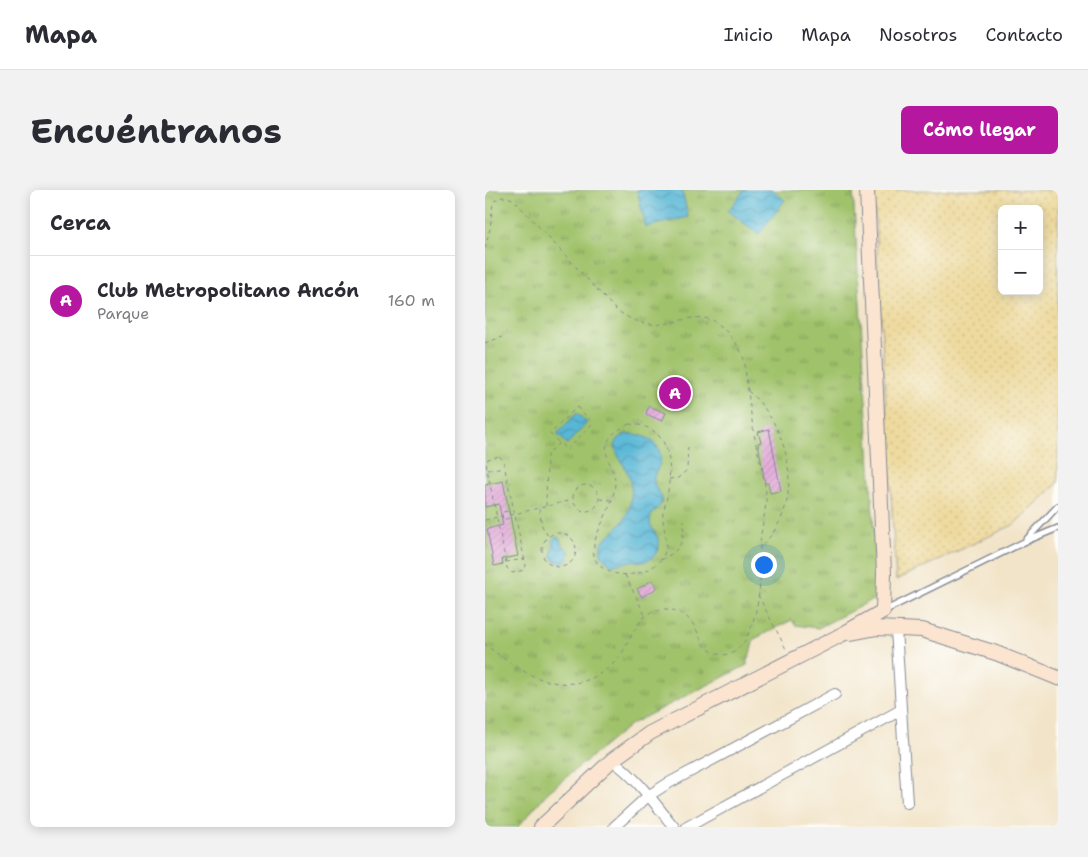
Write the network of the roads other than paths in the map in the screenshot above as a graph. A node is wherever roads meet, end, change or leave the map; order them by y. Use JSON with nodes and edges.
{"nodes":[{"id":1,"x":867,"y":190,"type":"edge"},
{"id":2,"x":1058,"y":506,"type":"edge"},
{"id":3,"x":1058,"y":528,"type":"edge"},
{"id":4,"x":1024,"y":542,"type":"junction"},
{"id":5,"x":883,"y":611,"type":"junction"},
{"id":6,"x":897,"y":629,"type":"junction"},
{"id":7,"x":841,"y":635,"type":"junction"},
{"id":8,"x":1058,"y":678,"type":"edge"},
{"id":9,"x":835,"y":694,"type":"dead end"},
{"id":10,"x":901,"y":710,"type":"junction"},
{"id":11,"x":613,"y":760,"type":"junction"},
{"id":12,"x":648,"y":796,"type":"junction"},
{"id":13,"x":907,"y":803,"type":"dead end"},
{"id":14,"x":541,"y":827,"type":"edge"},
{"id":15,"x":614,"y":827,"type":"edge"},
{"id":16,"x":674,"y":827,"type":"edge"},
{"id":17,"x":687,"y":827,"type":"edge"}],
"edges":[{"from":1,"to":5,"type":"street"},
{"from":2,"to":4,"type":"lane"},
{"from":3,"to":4,"type":"lane"},
{"from":4,"to":5,"type":"lane"},
{"from":5,"to":7,"type":"street"},
{"from":6,"to":7,"type":"street"},
{"from":6,"to":8,"type":"street"},
{"from":6,"to":10,"type":"street"},
{"from":7,"to":11,"type":"street"},
{"from":9,"to":12,"type":"street"},
{"from":10,"to":13,"type":"street"},
{"from":10,"to":17,"type":"street"},
{"from":11,"to":12,"type":"street"},
{"from":11,"to":14,"type":"street"},
{"from":12,"to":15,"type":"street"},
{"from":12,"to":16,"type":"street"}]}
